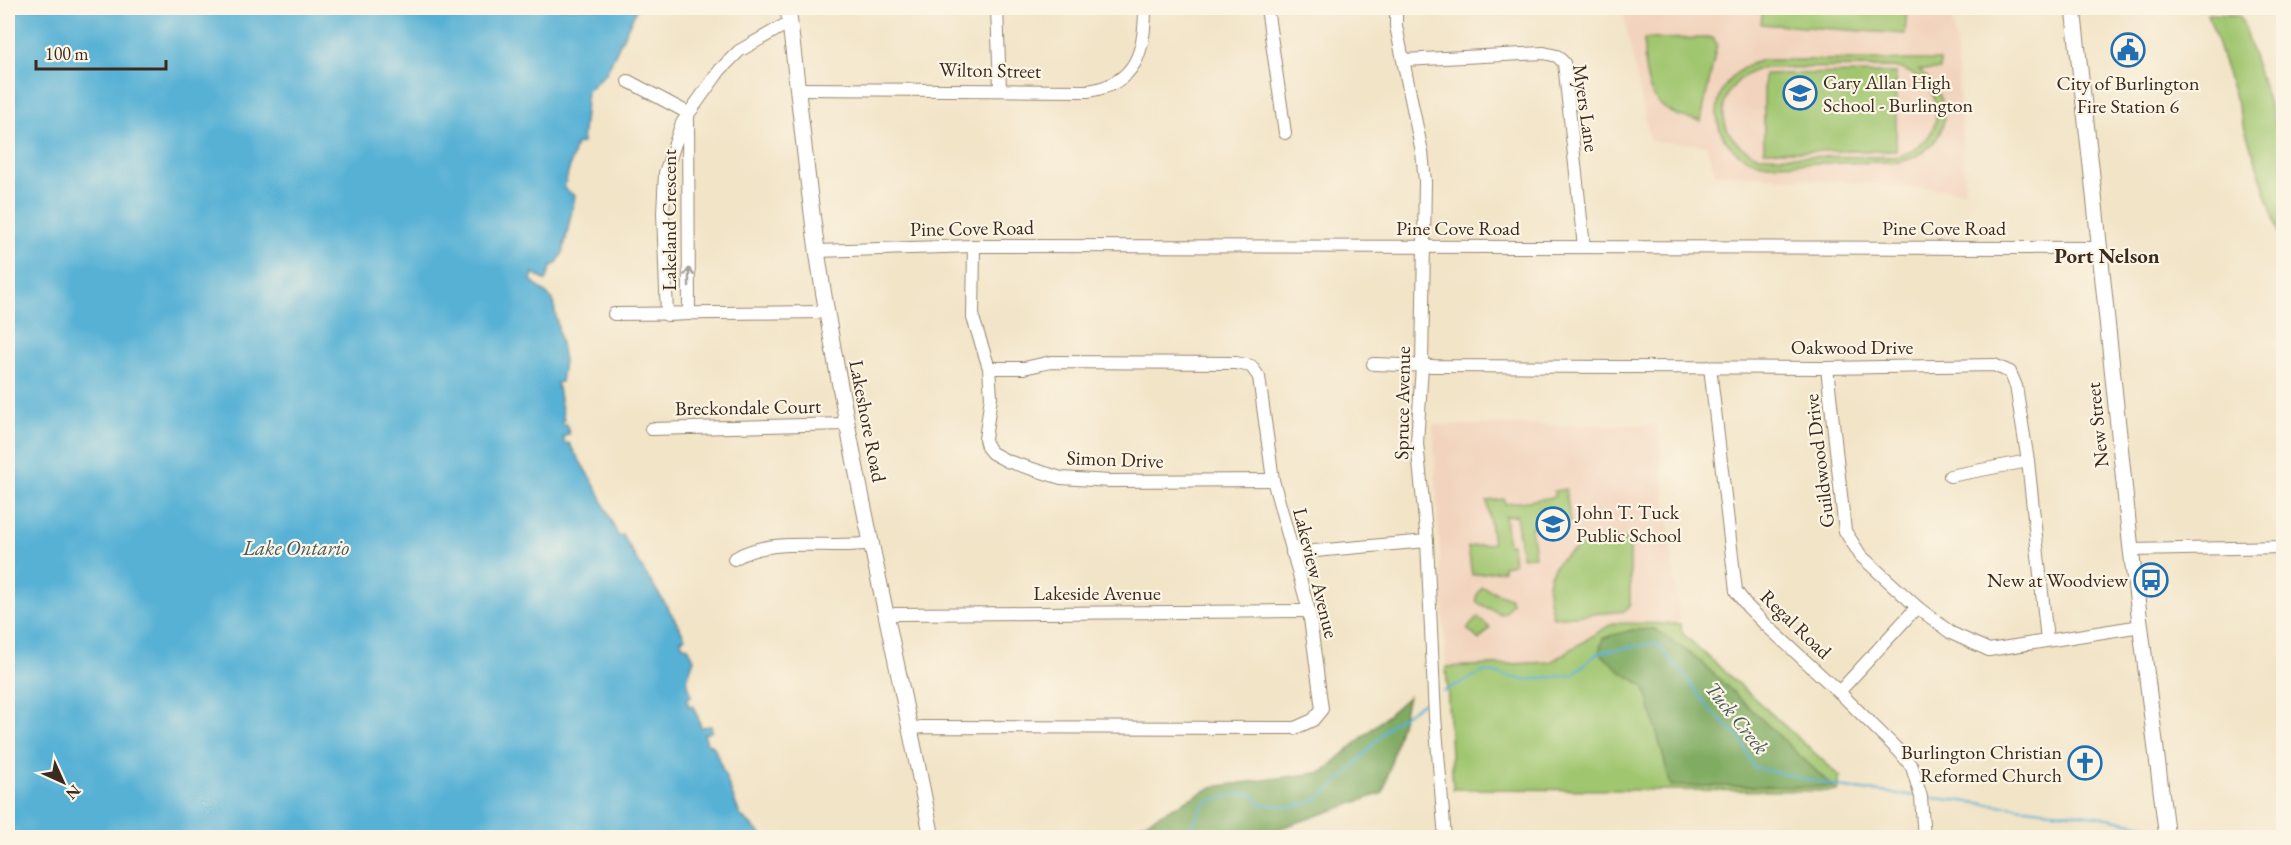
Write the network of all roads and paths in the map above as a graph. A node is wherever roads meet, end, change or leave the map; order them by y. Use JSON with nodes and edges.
{"nodes":[{"id":1,"x":998,"y":8,"type":"edge"},
{"id":2,"x":1146,"y":8,"type":"edge"},
{"id":3,"x":1267,"y":8,"type":"edge"},
{"id":4,"x":1396,"y":8,"type":"edge"},
{"id":5,"x":2073,"y":8,"type":"edge"},
{"id":6,"x":789,"y":15,"type":"edge"},
{"id":7,"x":1404,"y":60,"type":"junction"},
{"id":8,"x":628,"y":81,"type":"dead end"},
{"id":9,"x":797,"y":89,"type":"junction"},
{"id":10,"x":1000,"y":89,"type":"junction"},
{"id":11,"x":688,"y":113,"type":"junction"},
{"id":12,"x":1285,"y":134,"type":"dead end"},
{"id":13,"x":974,"y":246,"type":"junction"},
{"id":14,"x":1425,"y":247,"type":"junction"},
{"id":15,"x":1584,"y":247,"type":"junction"},
{"id":16,"x":2100,"y":248,"type":"junction"},
{"id":17,"x":816,"y":251,"type":"junction"},
{"id":18,"x":826,"y":312,"type":"junction"},
{"id":19,"x":614,"y":314,"type":"dead end"},
{"id":20,"x":667,"y":315,"type":"junction"},
{"id":21,"x":1373,"y":364,"type":"dead end"},
{"id":22,"x":1422,"y":366,"type":"junction"},
{"id":23,"x":1710,"y":367,"type":"junction"},
{"id":24,"x":989,"y":368,"type":"junction"},
{"id":25,"x":1827,"y":368,"type":"junction"},
{"id":26,"x":846,"y":424,"type":"junction"},
{"id":27,"x":651,"y":429,"type":"dead end"},
{"id":28,"x":2028,"y":461,"type":"junction"},
{"id":29,"x":1950,"y":476,"type":"dead end"},
{"id":30,"x":1273,"y":480,"type":"junction"},
{"id":31,"x":1426,"y":541,"type":"junction"},
{"id":32,"x":872,"y":543,"type":"junction"},
{"id":33,"x":2283,"y":547,"type":"edge"},
{"id":34,"x":2131,"y":550,"type":"junction"},
{"id":35,"x":1292,"y":553,"type":"junction"},
{"id":36,"x":734,"y":559,"type":"dead end"},
{"id":37,"x":1917,"y":608,"type":"junction"},
{"id":38,"x":1309,"y":611,"type":"junction"},
{"id":39,"x":886,"y":616,"type":"junction"},
{"id":40,"x":2141,"y":626,"type":"junction"},
{"id":41,"x":2048,"y":640,"type":"junction"},
{"id":42,"x":1839,"y":692,"type":"junction"},
{"id":43,"x":910,"y":729,"type":"junction"},
{"id":44,"x":2167,"y":835,"type":"edge"},
{"id":45,"x":932,"y":837,"type":"edge"},
{"id":46,"x":1445,"y":837,"type":"edge"},
{"id":47,"x":1924,"y":837,"type":"edge"}],
"edges":[{"from":1,"to":10,"type":"street"},
{"from":2,"to":10,"type":"street","name":"Wilton Street"},
{"from":3,"to":12,"type":"street"},
{"from":4,"to":7,"type":"street","name":"Spruce Avenue"},
{"from":5,"to":16,"type":"main road","name":"New Street"},
{"from":6,"to":9,"type":"main road","name":"Lakeshore Road"},
{"from":6,"to":11,"type":"street","name":"Lakeland Crescent"},
{"from":7,"to":14,"type":"street","name":"Spruce Avenue"},
{"from":7,"to":15,"type":"street","name":"Myers Lane"},
{"from":8,"to":11,"type":"street"},
{"from":9,"to":10,"type":"street","name":"Wilton Street"},
{"from":9,"to":17,"type":"main road","name":"Lakeshore Road"},
{"from":11,"to":20,"type":"street","name":"Lakeland Crescent"},
{"from":20,"to":11,"type":"street","name":"Lakeland Crescent","one_way":true},
{"from":13,"to":14,"type":"street","name":"Pine Cove Road"},
{"from":13,"to":17,"type":"street","name":"Pine Cove Road"},
{"from":13,"to":24,"type":"street","name":"Simon Drive"},
{"from":14,"to":15,"type":"street","name":"Pine Cove Road"},
{"from":14,"to":22,"type":"street","name":"Spruce Avenue"},
{"from":15,"to":16,"type":"street","name":"Pine Cove Road"},
{"from":16,"to":34,"type":"main road","name":"New Street"},
{"from":17,"to":18,"type":"main road","name":"Lakeshore Road"},
{"from":18,"to":20,"type":"street"},
{"from":18,"to":26,"type":"main road","name":"Lakeshore Road"},
{"from":19,"to":20,"type":"street"},
{"from":21,"to":22,"type":"street","name":"Oakwood Drive"},
{"from":22,"to":23,"type":"street","name":"Oakwood Drive"},
{"from":22,"to":31,"type":"street","name":"Spruce Avenue"},
{"from":23,"to":25,"type":"street","name":"Oakwood Drive"},
{"from":23,"to":42,"type":"street","name":"Regal Road"},
{"from":24,"to":30,"type":"street","name":"Simon Drive"},
{"from":24,"to":30,"type":"street","name":"Lakeview Avenue"},
{"from":25,"to":28,"type":"street","name":"Oakwood Drive"},
{"from":25,"to":37,"type":"street","name":"Guildwood Drive"},
{"from":26,"to":27,"type":"street","name":"Breckondale Court"},
{"from":26,"to":32,"type":"main road","name":"Lakeshore Road"},
{"from":28,"to":29,"type":"street"},
{"from":28,"to":41,"type":"street","name":"Oakwood Drive"},
{"from":30,"to":35,"type":"street","name":"Lakeview Avenue"},
{"from":31,"to":35,"type":"street"},
{"from":31,"to":46,"type":"street","name":"Spruce Avenue"},
{"from":32,"to":36,"type":"street"},
{"from":32,"to":39,"type":"main road","name":"Lakeshore Road"},
{"from":33,"to":34,"type":"street"},
{"from":34,"to":40,"type":"main road","name":"New Street"},
{"from":35,"to":38,"type":"street","name":"Lakeview Avenue"},
{"from":37,"to":41,"type":"street","name":"Guildwood Drive"},
{"from":37,"to":42,"type":"street"},
{"from":38,"to":39,"type":"street","name":"Lakeside Avenue"},
{"from":38,"to":43,"type":"street","name":"Lakeview Avenue"},
{"from":39,"to":43,"type":"main road","name":"Lakeshore Road"},
{"from":40,"to":41,"type":"street","name":"Guildwood Drive"},
{"from":40,"to":44,"type":"main road","name":"New Street"},
{"from":42,"to":47,"type":"street","name":"Regal Road"},
{"from":43,"to":45,"type":"main road","name":"Lakeshore Road"}]}
